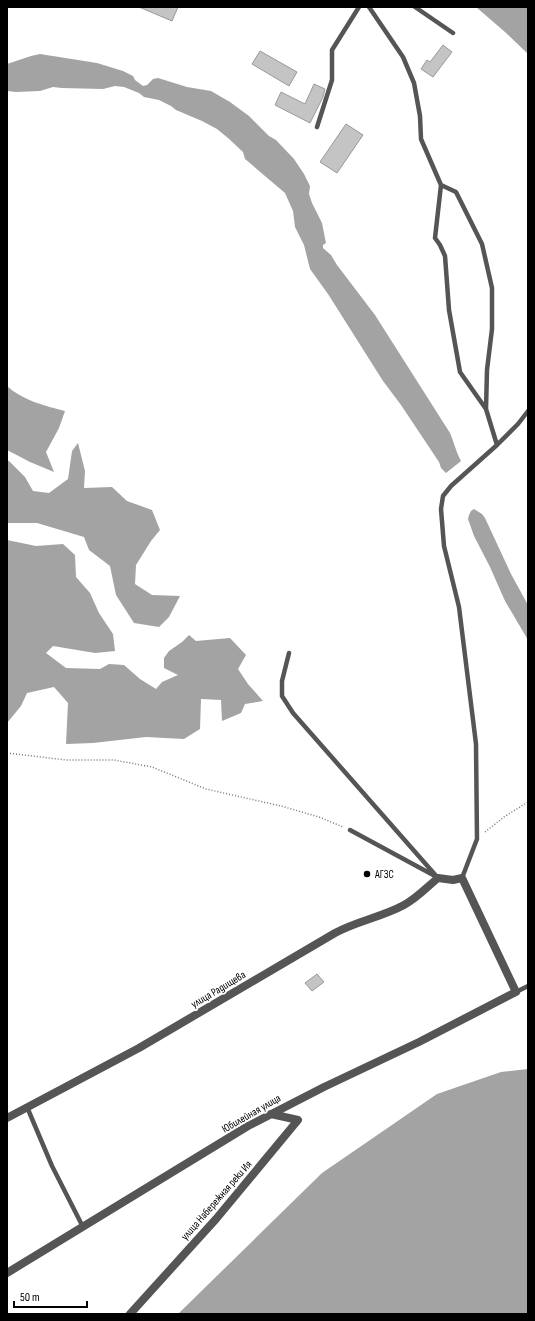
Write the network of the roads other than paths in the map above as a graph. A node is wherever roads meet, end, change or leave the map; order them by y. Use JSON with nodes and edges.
{"nodes":[{"id":1,"x":359,"y":7,"type":"edge"},
{"id":2,"x":369,"y":7,"type":"edge"},
{"id":3,"x":415,"y":7,"type":"edge"},
{"id":4,"x":453,"y":33,"type":"dead end"},
{"id":5,"x":317,"y":127,"type":"dead end"},
{"id":6,"x":441,"y":185,"type":"junction"},
{"id":7,"x":486,"y":409,"type":"junction"},
{"id":8,"x":528,"y":411,"type":"edge"},
{"id":9,"x":497,"y":445,"type":"junction"},
{"id":10,"x":289,"y":653,"type":"dead end"},
{"id":11,"x":350,"y":830,"type":"road end"},
{"id":12,"x":438,"y":878,"type":"junction"},
{"id":13,"x":462,"y":878,"type":"junction"},
{"id":14,"x":528,"y":986,"type":"edge"},
{"id":15,"x":516,"y":992,"type":"junction"},
{"id":16,"x":27,"y":1107,"type":"junction"},
{"id":17,"x":271,"y":1114,"type":"junction"},
{"id":18,"x":7,"y":1118,"type":"edge"},
{"id":19,"x":83,"y":1227,"type":"junction"},
{"id":20,"x":7,"y":1273,"type":"edge"},
{"id":21,"x":130,"y":1314,"type":"edge"}],
"edges":[{"from":1,"to":5,"type":"lane"},
{"from":2,"to":6,"type":"lane"},
{"from":3,"to":4,"type":"lane"},
{"from":6,"to":7,"type":"lane"},
{"from":6,"to":7,"type":"lane"},
{"from":7,"to":9,"type":"lane"},
{"from":8,"to":9,"type":"lane"},
{"from":9,"to":13,"type":"lane"},
{"from":10,"to":12,"type":"lane"},
{"from":11,"to":12,"type":"lane"},
{"from":12,"to":13,"type":"street"},
{"from":12,"to":16,"type":"street","name":"улица Радищева"},
{"from":13,"to":15,"type":"street"},
{"from":14,"to":15,"type":"lane"},
{"from":15,"to":17,"type":"street","name":"Юбилейная улица"},
{"from":16,"to":18,"type":"street","name":"улица Радищева"},
{"from":16,"to":19,"type":"lane"},
{"from":17,"to":19,"type":"street","name":"Юбилейная улица"},
{"from":17,"to":21,"type":"street","name":"улица Набережная реки Ия"},
{"from":19,"to":20,"type":"street","name":"Юбилейная улица"}]}
